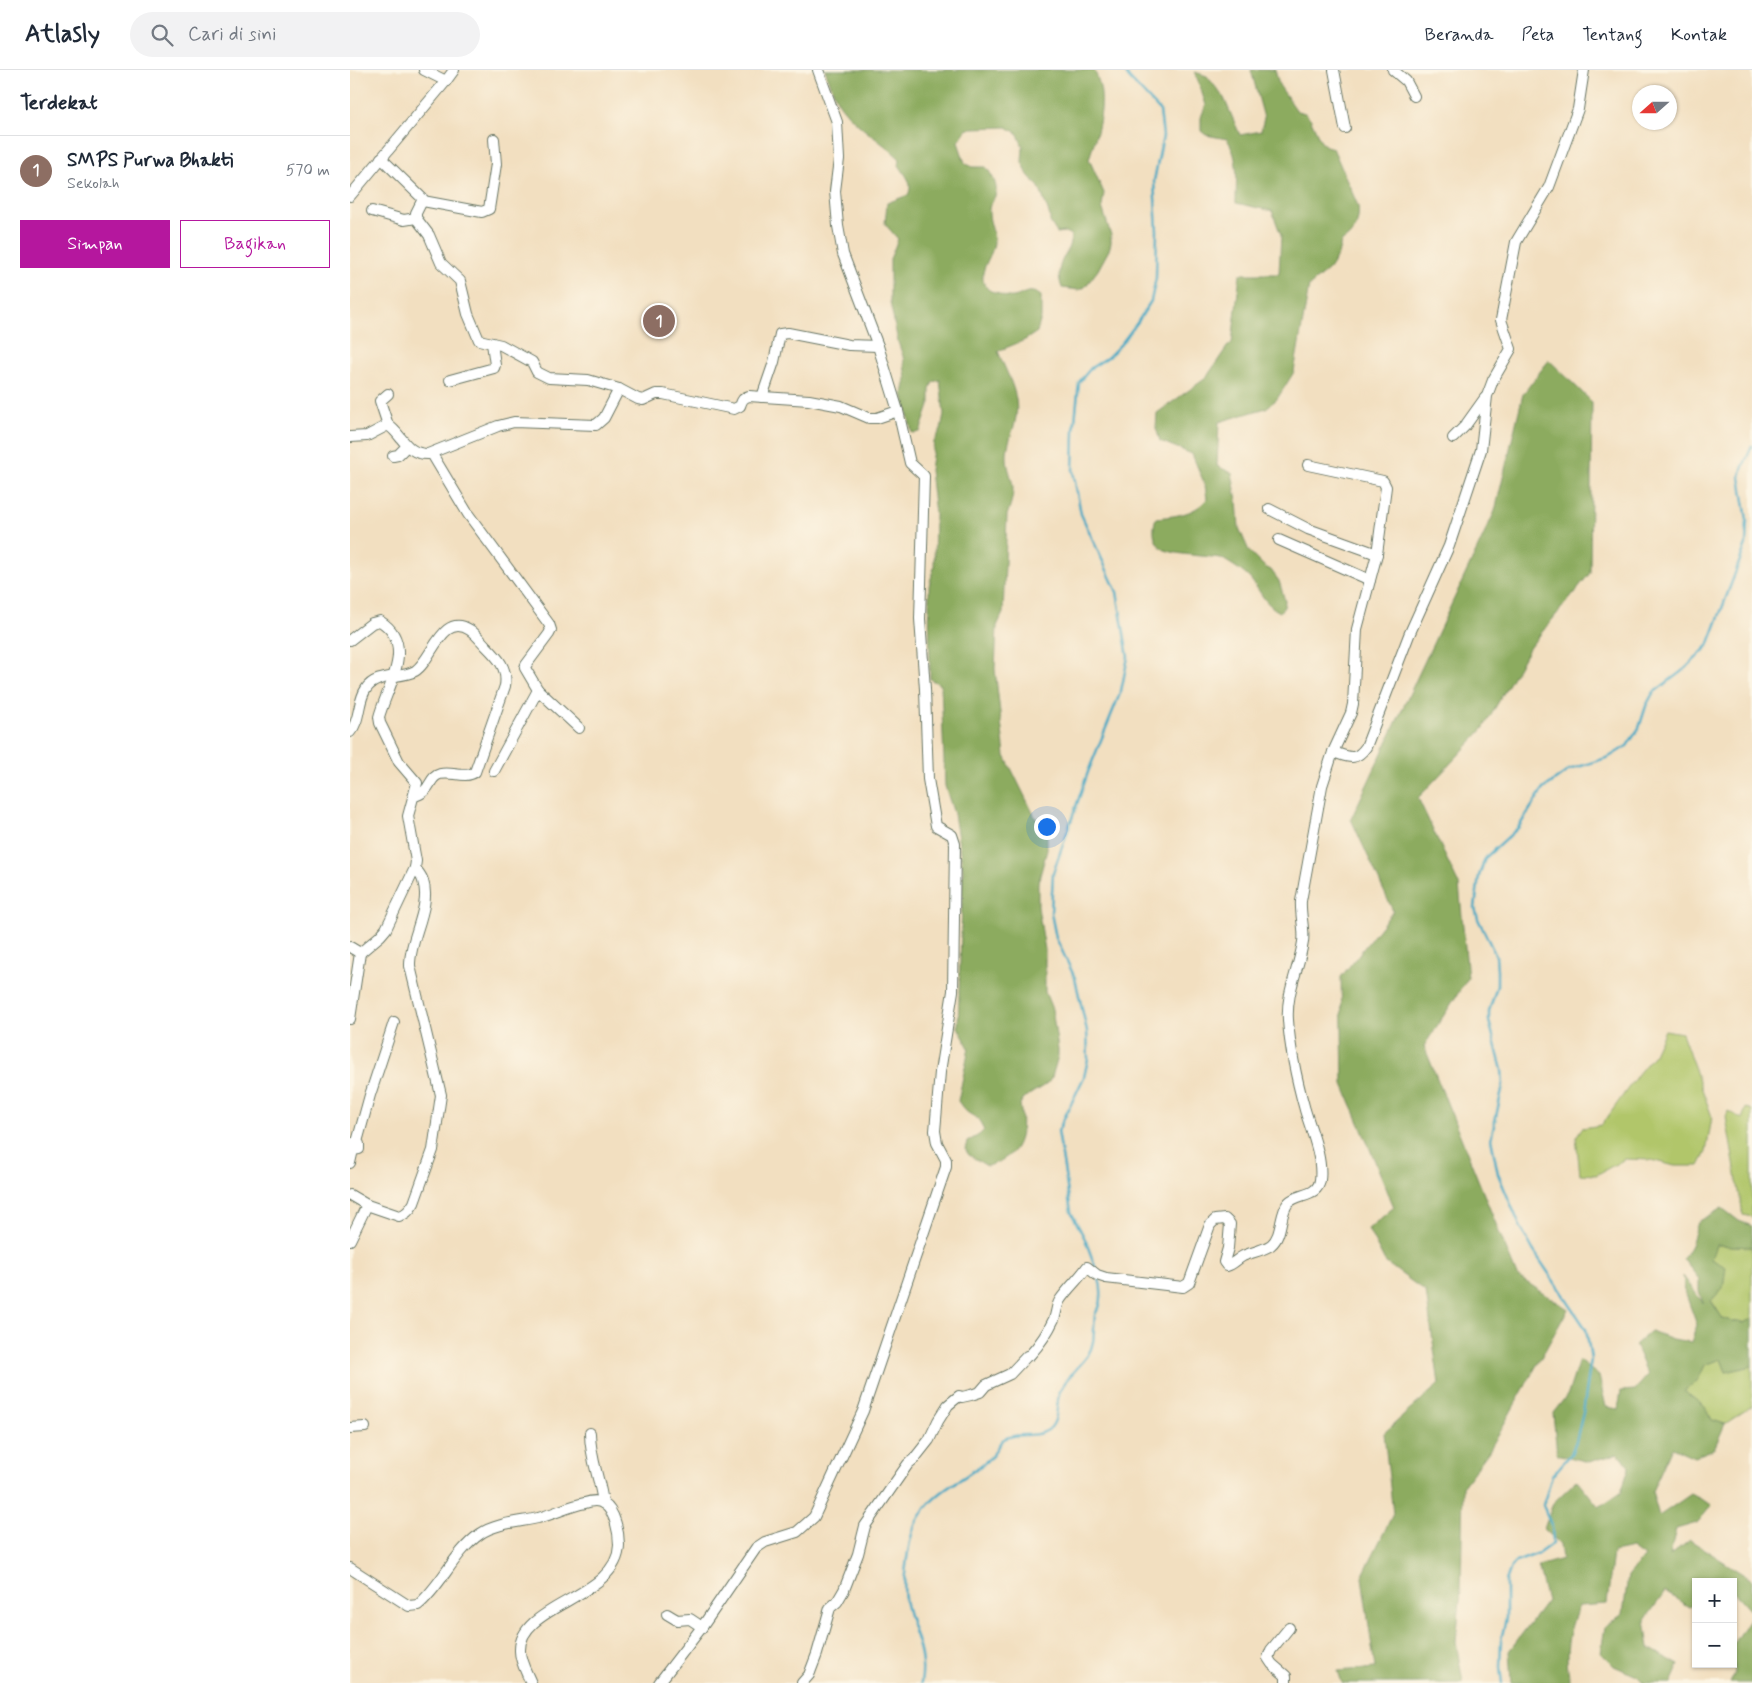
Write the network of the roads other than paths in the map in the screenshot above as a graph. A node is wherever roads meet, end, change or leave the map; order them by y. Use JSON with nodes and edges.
{"nodes":[{"id":1,"x":424,"y":70,"type":"edge"},
{"id":2,"x":454,"y":70,"type":"edge"},
{"id":3,"x":818,"y":70,"type":"edge"},
{"id":4,"x":1334,"y":70,"type":"edge"},
{"id":5,"x":1393,"y":70,"type":"edge"},
{"id":6,"x":1584,"y":70,"type":"edge"},
{"id":7,"x":446,"y":81,"type":"junction"},
{"id":8,"x":1414,"y":96,"type":"dead end"},
{"id":9,"x":1345,"y":128,"type":"dead end"},
{"id":10,"x":494,"y":139,"type":"dead end"},
{"id":11,"x":381,"y":158,"type":"junction"},
{"id":12,"x":350,"y":196,"type":"edge"},
{"id":13,"x":423,"y":201,"type":"junction"},
{"id":14,"x":372,"y":212,"type":"dead end"},
{"id":15,"x":416,"y":218,"type":"junction"},
{"id":16,"x":492,"y":343,"type":"junction"},
{"id":17,"x":878,"y":346,"type":"junction"},
{"id":18,"x":450,"y":380,"type":"dead end"},
{"id":19,"x":619,"y":389,"type":"junction"},
{"id":20,"x":388,"y":394,"type":"dead end"},
{"id":21,"x":1487,"y":396,"type":"junction"},
{"id":22,"x":762,"y":397,"type":"junction"},
{"id":23,"x":898,"y":411,"type":"junction"},
{"id":24,"x":388,"y":425,"type":"junction"},
{"id":25,"x":350,"y":437,"type":"edge"},
{"id":26,"x":1453,"y":438,"type":"dead end"},
{"id":27,"x":407,"y":446,"type":"junction"},
{"id":28,"x":432,"y":454,"type":"junction"},
{"id":29,"x":393,"y":456,"type":"dead end"},
{"id":30,"x":1308,"y":466,"type":"dead end"},
{"id":31,"x":1269,"y":510,"type":"dead end"},
{"id":32,"x":1279,"y":540,"type":"dead end"},
{"id":33,"x":1377,"y":554,"type":"junction"},
{"id":34,"x":1370,"y":580,"type":"junction"},
{"id":35,"x":350,"y":640,"type":"edge"},
{"id":36,"x":395,"y":676,"type":"junction"},
{"id":37,"x":538,"y":690,"type":"junction"},
{"id":38,"x":579,"y":728,"type":"dead end"},
{"id":39,"x":350,"y":732,"type":"edge"},
{"id":40,"x":1333,"y":752,"type":"junction"},
{"id":41,"x":494,"y":770,"type":"dead end"},
{"id":42,"x":414,"y":796,"type":"junction"},
{"id":43,"x":415,"y":868,"type":"junction"},
{"id":44,"x":350,"y":947,"type":"edge"},
{"id":45,"x":360,"y":953,"type":"junction"},
{"id":46,"x":350,"y":1019,"type":"edge"},
{"id":47,"x":394,"y":1022,"type":"dead end"},
{"id":48,"x":350,"y":1163,"type":"edge"},
{"id":49,"x":350,"y":1196,"type":"edge"},
{"id":50,"x":367,"y":1205,"type":"junction"},
{"id":51,"x":350,"y":1240,"type":"edge"},
{"id":52,"x":365,"y":1427,"type":"dead end"},
{"id":53,"x":350,"y":1428,"type":"edge"},
{"id":54,"x":590,"y":1434,"type":"dead end"},
{"id":55,"x":603,"y":1503,"type":"junction"},
{"id":56,"x":350,"y":1568,"type":"edge"},
{"id":57,"x":667,"y":1614,"type":"dead end"},
{"id":58,"x":702,"y":1628,"type":"junction"},
{"id":59,"x":1289,"y":1628,"type":"dead end"},
{"id":60,"x":531,"y":1683,"type":"edge"},
{"id":61,"x":659,"y":1683,"type":"edge"},
{"id":62,"x":802,"y":1683,"type":"edge"},
{"id":63,"x":1286,"y":1683,"type":"edge"}],
"edges":[{"from":1,"to":7,"type":"street"},
{"from":2,"to":7,"type":"street"},
{"from":3,"to":17,"type":"street"},
{"from":4,"to":9,"type":"street"},
{"from":5,"to":8,"type":"street"},
{"from":6,"to":21,"type":"street"},
{"from":7,"to":11,"type":"street"},
{"from":10,"to":13,"type":"street"},
{"from":11,"to":12,"type":"street"},
{"from":11,"to":13,"type":"street"},
{"from":13,"to":15,"type":"street"},
{"from":14,"to":15,"type":"street"},
{"from":15,"to":16,"type":"street"},
{"from":16,"to":18,"type":"street"},
{"from":16,"to":19,"type":"street"},
{"from":17,"to":22,"type":"street"},
{"from":17,"to":23,"type":"street"},
{"from":19,"to":22,"type":"street"},
{"from":19,"to":28,"type":"street"},
{"from":20,"to":24,"type":"street"},
{"from":21,"to":26,"type":"street"},
{"from":21,"to":40,"type":"street"},
{"from":22,"to":23,"type":"street"},
{"from":23,"to":58,"type":"street"},
{"from":24,"to":25,"type":"street"},
{"from":24,"to":27,"type":"street"},
{"from":27,"to":28,"type":"street"},
{"from":27,"to":29,"type":"street"},
{"from":28,"to":37,"type":"street"},
{"from":30,"to":33,"type":"street"},
{"from":31,"to":33,"type":"street"},
{"from":32,"to":34,"type":"street"},
{"from":33,"to":34,"type":"street"},
{"from":34,"to":40,"type":"street"},
{"from":35,"to":36,"type":"street"},
{"from":36,"to":39,"type":"street"},
{"from":36,"to":42,"type":"street"},
{"from":36,"to":42,"type":"street"},
{"from":37,"to":38,"type":"street"},
{"from":37,"to":41,"type":"street"},
{"from":40,"to":62,"type":"street"},
{"from":42,"to":43,"type":"street"},
{"from":43,"to":45,"type":"street"},
{"from":43,"to":50,"type":"street"},
{"from":44,"to":45,"type":"street"},
{"from":45,"to":46,"type":"street"},
{"from":47,"to":48,"type":"street"},
{"from":49,"to":50,"type":"street"},
{"from":50,"to":51,"type":"street"},
{"from":52,"to":53,"type":"street"},
{"from":54,"to":55,"type":"street"},
{"from":55,"to":56,"type":"street"},
{"from":55,"to":60,"type":"street"},
{"from":57,"to":58,"type":"street"},
{"from":58,"to":61,"type":"street"},
{"from":59,"to":63,"type":"street"}]}
